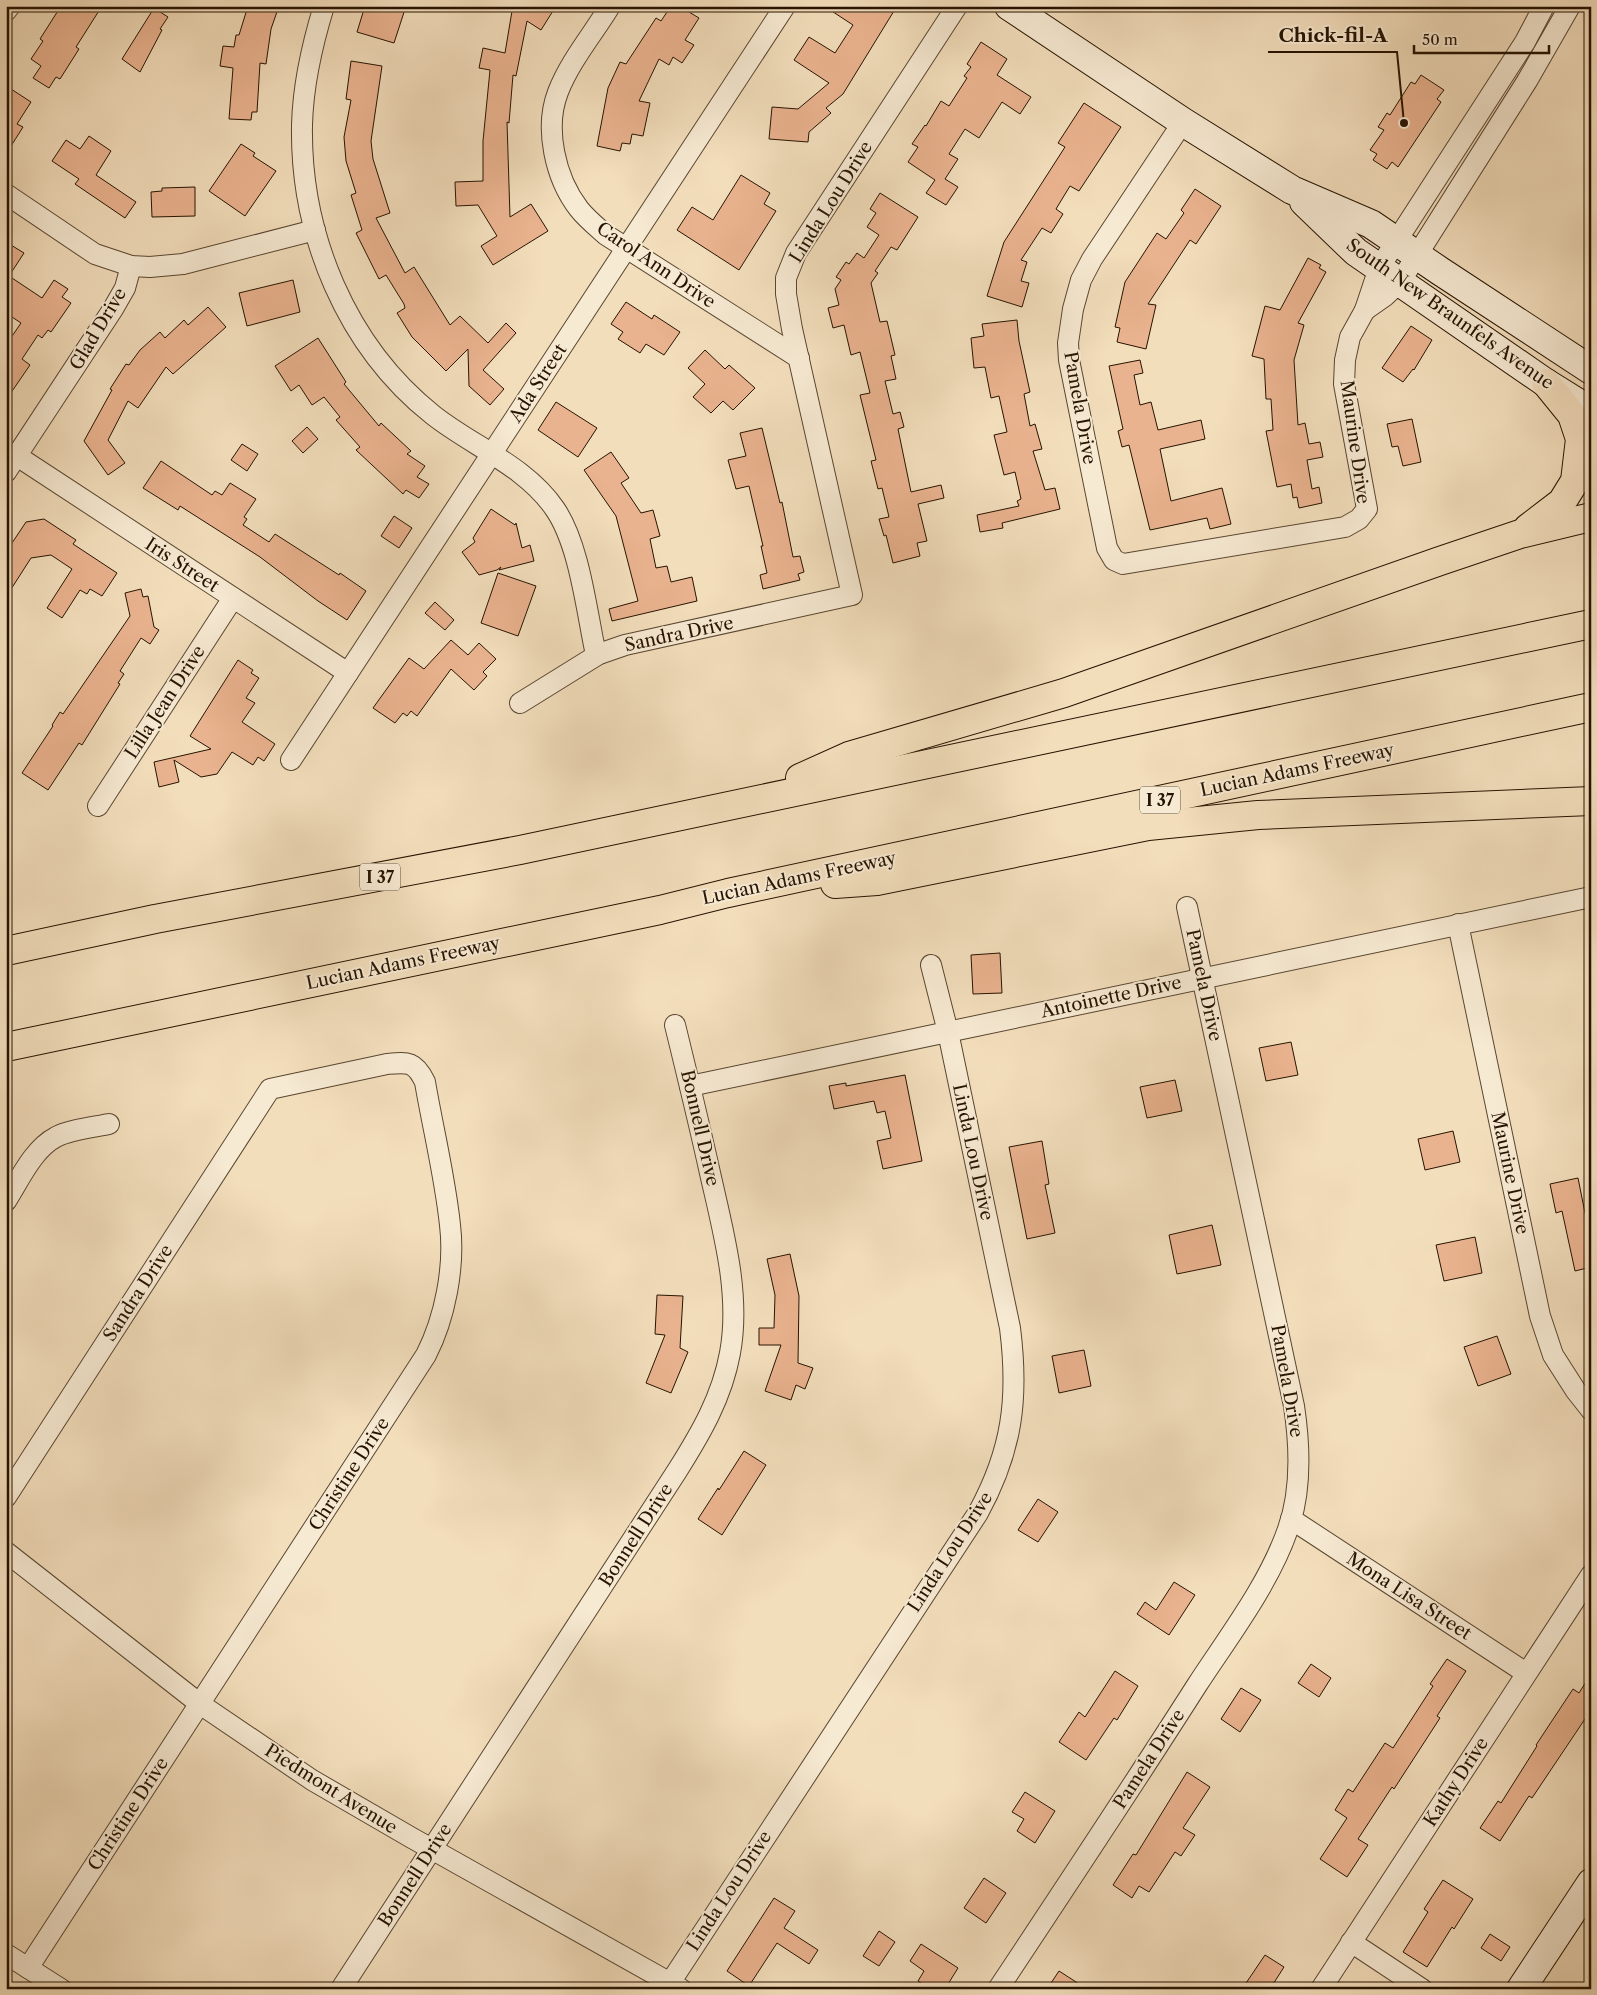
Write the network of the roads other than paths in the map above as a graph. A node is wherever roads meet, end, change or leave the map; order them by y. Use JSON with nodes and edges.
{"nodes":[{"id":1,"x":10,"y":6,"type":"edge"},
{"id":2,"x":324,"y":6,"type":"edge"},
{"id":3,"x":610,"y":6,"type":"edge"},
{"id":4,"x":785,"y":6,"type":"edge"},
{"id":5,"x":957,"y":6,"type":"edge"},
{"id":6,"x":1009,"y":6,"type":"edge"},
{"id":7,"x":1544,"y":6,"type":"edge"},
{"id":8,"x":1570,"y":6,"type":"edge"},
{"id":9,"x":6,"y":12,"type":"edge"},
{"id":10,"x":1183,"y":122,"type":"junction"},
{"id":11,"x":1292,"y":190,"type":"junction"},
{"id":12,"x":6,"y":194,"type":"edge"},
{"id":13,"x":315,"y":230,"type":"junction"},
{"id":14,"x":627,"y":248,"type":"junction"},
{"id":15,"x":1407,"y":248,"type":"junction"},
{"id":16,"x":132,"y":266,"type":"junction"},
{"id":17,"x":1389,"y":275,"type":"junction"},
{"id":18,"x":798,"y":358,"type":"junction"},
{"id":19,"x":1591,"y":370,"type":"edge"},
{"id":20,"x":1546,"y":383,"type":"junction"},
{"id":21,"x":1591,"y":411,"type":"edge"},
{"id":22,"x":492,"y":454,"type":"junction"},
{"id":23,"x":12,"y":464,"type":"edge"},
{"id":24,"x":1591,"y":517,"type":"edge"},
{"id":25,"x":1520,"y":534,"type":"junction"},
{"id":26,"x":1244,"y":544,"type":"joint"},
{"id":27,"x":852,"y":595,"type":"joint"},
{"id":28,"x":233,"y":598,"type":"junction"},
{"id":29,"x":1591,"y":624,"type":"edge"},
{"id":30,"x":600,"y":654,"type":"junction"},
{"id":31,"x":348,"y":673,"type":"junction"},
{"id":32,"x":520,"y":703,"type":"dead end"},
{"id":33,"x":1591,"y":707,"type":"edge"},
{"id":34,"x":291,"y":760,"type":"dead end"},
{"id":35,"x":753,"y":800,"type":"junction"},
{"id":36,"x":1591,"y":801,"type":"edge"},
{"id":37,"x":98,"y":806,"type":"dead end"},
{"id":38,"x":728,"y":892,"type":"junction"},
{"id":39,"x":1591,"y":897,"type":"edge"},
{"id":40,"x":1187,"y":907,"type":"dead end"},
{"id":41,"x":1458,"y":924,"type":"junction"},
{"id":42,"x":6,"y":951,"type":"edge"},
{"id":43,"x":932,"y":965,"type":"dead end"},
{"id":44,"x":1203,"y":978,"type":"junction"},
{"id":45,"x":675,"y":1025,"type":"dead end"},
{"id":46,"x":948,"y":1032,"type":"junction"},
{"id":47,"x":6,"y":1047,"type":"edge"},
{"id":48,"x":690,"y":1086,"type":"junction"},
{"id":49,"x":270,"y":1089,"type":"joint"},
{"id":50,"x":109,"y":1124,"type":"dead end"},
{"id":51,"x":6,"y":1201,"type":"edge"},
{"id":52,"x":1591,"y":1410,"type":"edge"},
{"id":53,"x":6,"y":1497,"type":"edge"},
{"id":54,"x":1292,"y":1519,"type":"junction"},
{"id":55,"x":6,"y":1552,"type":"edge"},
{"id":56,"x":1591,"y":1575,"type":"edge"},
{"id":57,"x":1526,"y":1673,"type":"junction"},
{"id":58,"x":200,"y":1704,"type":"junction"},
{"id":59,"x":432,"y":1849,"type":"junction"},
{"id":60,"x":1591,"y":1883,"type":"edge"},
{"id":61,"x":1351,"y":1942,"type":"junction"},
{"id":62,"x":6,"y":1954,"type":"edge"},
{"id":63,"x":28,"y":1968,"type":"junction"},
{"id":64,"x":672,"y":1987,"type":"edge"},
{"id":65,"x":61,"y":1989,"type":"edge"},
{"id":66,"x":341,"y":1989,"type":"edge"},
{"id":67,"x":998,"y":1989,"type":"edge"},
{"id":68,"x":1320,"y":1989,"type":"edge"},
{"id":69,"x":1422,"y":1989,"type":"edge"},
{"id":70,"x":1521,"y":1989,"type":"edge"}],
"edges":[{"from":1,"to":9,"type":"street"},
{"from":2,"to":13,"type":"street"},
{"from":3,"to":14,"type":"street","name":"Carol Ann Drive"},
{"from":4,"to":14,"type":"street","name":"Ada Street"},
{"from":5,"to":18,"type":"street","name":"Linda Lou Drive"},
{"from":6,"to":10,"type":"main road","name":"South New Braunfels Avenue"},
{"from":7,"to":15,"type":"street"},
{"from":8,"to":15,"type":"street"},
{"from":10,"to":11,"type":"main road","name":"South New Braunfels Avenue"},
{"from":10,"to":26,"type":"street","name":"Pamela Drive"},
{"from":11,"to":15,"type":"main road","name":"South New Braunfels Avenue"},
{"from":11,"to":17,"type":"main road","name":"South New Braunfels Avenue"},
{"from":12,"to":16,"type":"street"},
{"from":13,"to":16,"type":"street","name":"Glad Drive"},
{"from":13,"to":22,"type":"street"},
{"from":14,"to":18,"type":"street","name":"Carol Ann Drive"},
{"from":14,"to":22,"type":"street","name":"Ada Street"},
{"from":15,"to":17,"type":"street","name":"Maurine Drive"},
{"from":15,"to":19,"type":"main road","name":"South New Braunfels Avenue"},
{"from":16,"to":23,"type":"street","name":"Glad Drive"},
{"from":17,"to":20,"type":"main road","name":"South New Braunfels Avenue"},
{"from":17,"to":26,"type":"street","name":"Maurine Drive"},
{"from":18,"to":27,"type":"street","name":"Linda Lou Drive"},
{"from":20,"to":21,"type":"main road","name":"South New Braunfels Avenue"},
{"from":20,"to":25,"type":"highway"},
{"from":22,"to":30,"type":"street"},
{"from":22,"to":31,"type":"street","name":"Ada Street"},
{"from":23,"to":28,"type":"street","name":"Iris Street"},
{"from":24,"to":25,"type":"highway"},
{"from":25,"to":35,"type":"highway"},
{"from":27,"to":30,"type":"street","name":"Sandra Drive"},
{"from":28,"to":31,"type":"street","name":"Iris Street"},
{"from":28,"to":37,"type":"street","name":"Lilla Jean Drive"},
{"from":29,"to":35,"type":"highway","number":"I 37"},
{"from":30,"to":32,"type":"street","name":"Sandra Drive"},
{"from":31,"to":34,"type":"street","name":"Ada Street"},
{"from":33,"to":38,"type":"highway","name":"Lucian Adams Freeway","number":"I 37"},
{"from":35,"to":42,"type":"highway","number":"I 37"},
{"from":36,"to":38,"type":"highway"},
{"from":38,"to":47,"type":"highway","name":"Lucian Adams Freeway","number":"I 37"},
{"from":39,"to":41,"type":"street","name":"Antoinette Drive"},
{"from":40,"to":44,"type":"street","name":"Pamela Drive"},
{"from":41,"to":44,"type":"street","name":"Antoinette Drive"},
{"from":41,"to":52,"type":"street","name":"Maurine Drive"},
{"from":43,"to":46,"type":"street","name":"Linda Lou Drive"},
{"from":44,"to":46,"type":"street","name":"Antoinette Drive"},
{"from":44,"to":54,"type":"street","name":"Pamela Drive"},
{"from":45,"to":48,"type":"street","name":"Bonnell Drive"},
{"from":46,"to":48,"type":"street","name":"Antoinette Drive"},
{"from":46,"to":64,"type":"street","name":"Linda Lou Drive"},
{"from":48,"to":59,"type":"street","name":"Bonnell Drive"},
{"from":49,"to":53,"type":"street","name":"Sandra Drive"},
{"from":49,"to":58,"type":"street","name":"Christine Drive"},
{"from":50,"to":51,"type":"street"},
{"from":54,"to":57,"type":"street","name":"Mona Lisa Street"},
{"from":54,"to":67,"type":"street","name":"Pamela Drive"},
{"from":55,"to":58,"type":"street","name":"Piedmont Avenue"},
{"from":56,"to":57,"type":"street","name":"Kathy Drive"},
{"from":57,"to":61,"type":"street","name":"Kathy Drive"},
{"from":58,"to":59,"type":"street","name":"Piedmont Avenue"},
{"from":58,"to":63,"type":"street","name":"Christine Drive"},
{"from":59,"to":64,"type":"street","name":"Piedmont Avenue"},
{"from":59,"to":66,"type":"street","name":"Bonnell Drive"},
{"from":60,"to":70,"type":"main road"},
{"from":61,"to":68,"type":"street","name":"Kathy Drive"},
{"from":61,"to":69,"type":"street"},
{"from":62,"to":63,"type":"street"},
{"from":63,"to":65,"type":"street"}]}
